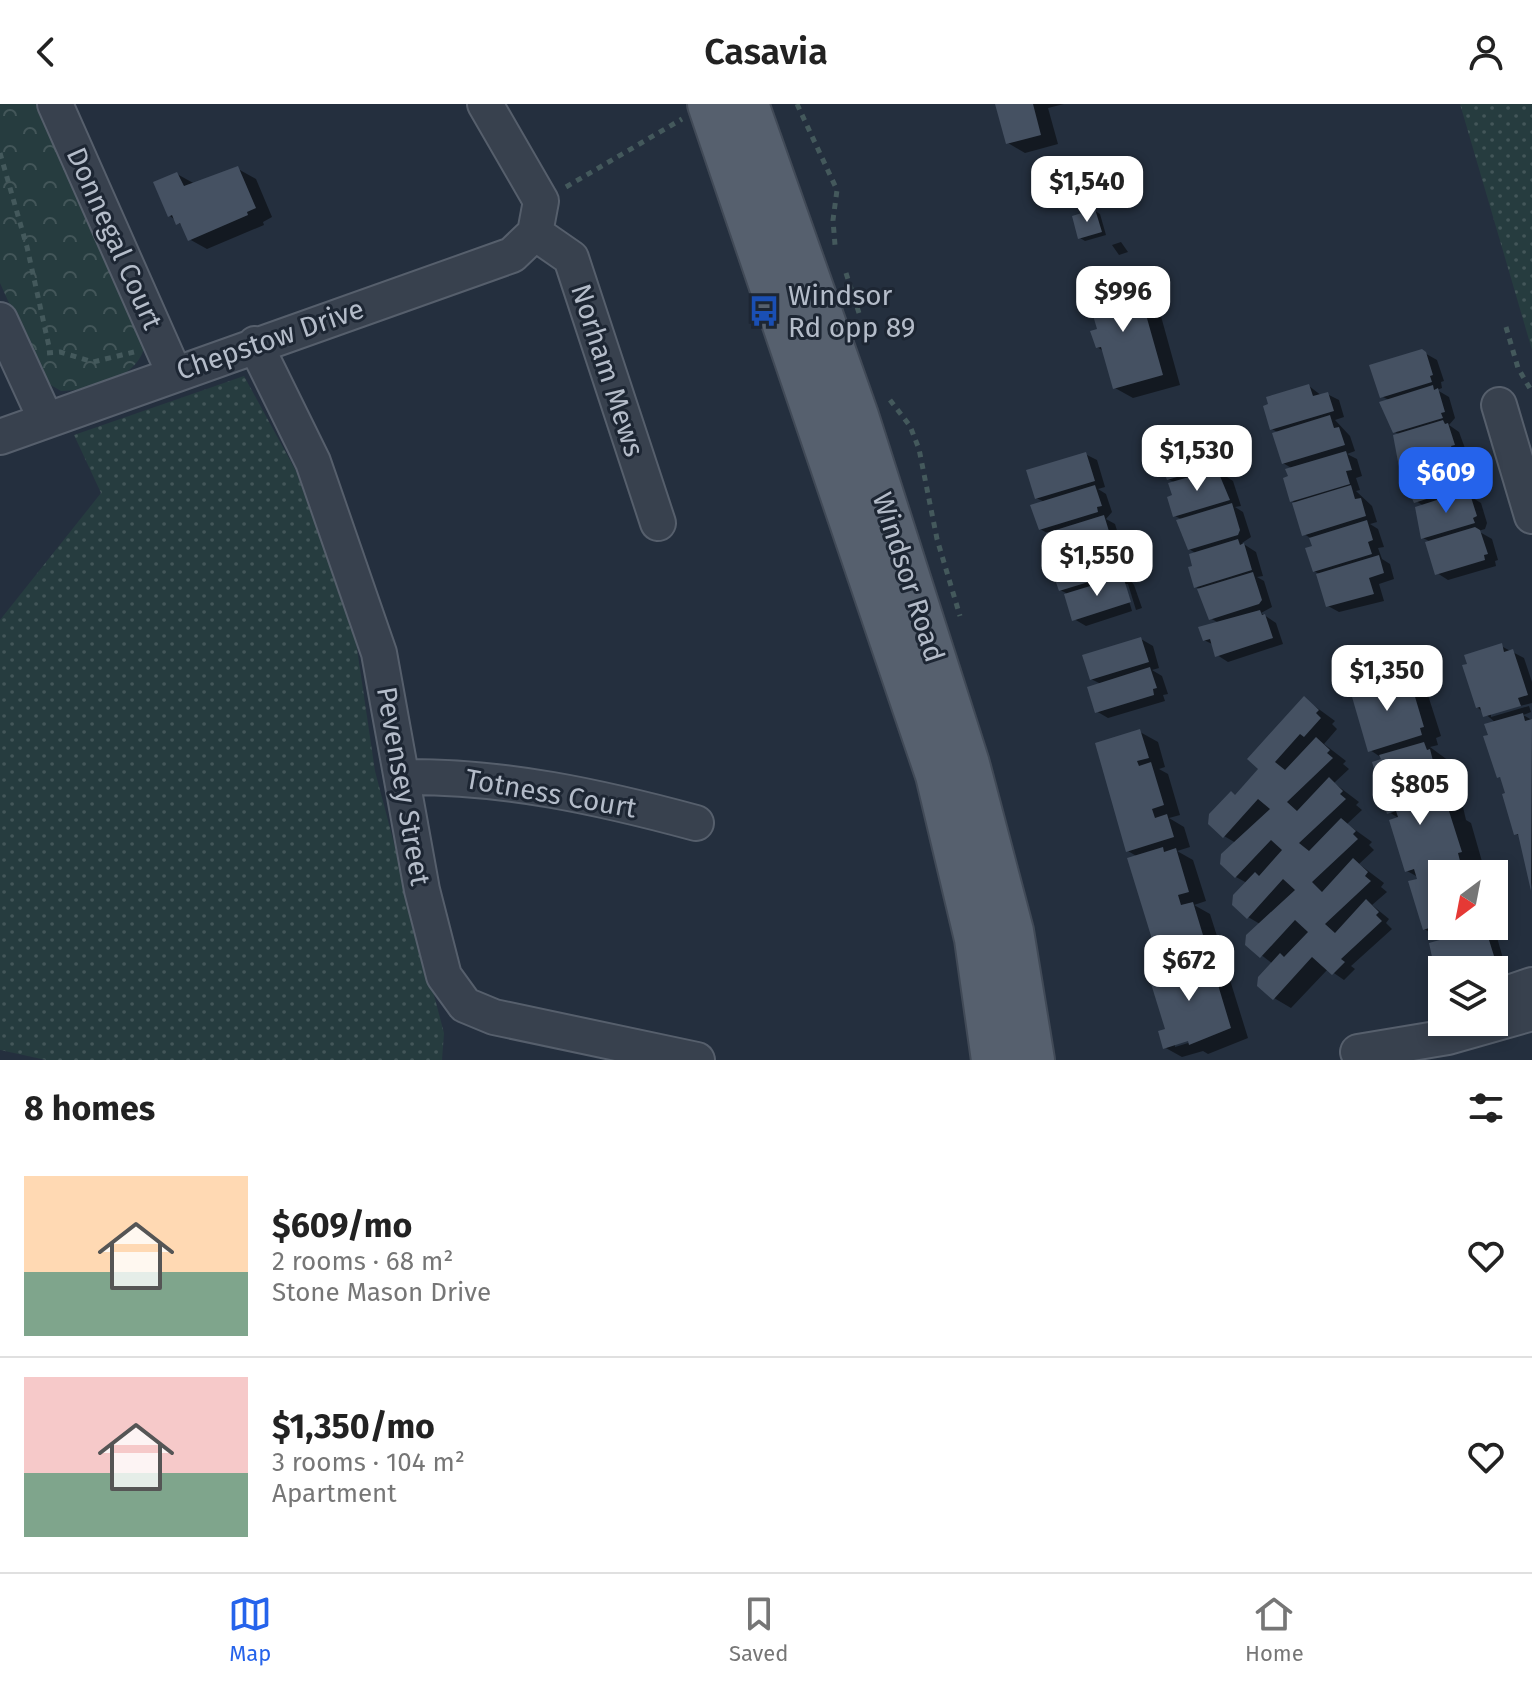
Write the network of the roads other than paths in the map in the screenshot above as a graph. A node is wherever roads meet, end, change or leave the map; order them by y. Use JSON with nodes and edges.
{"nodes":[{"id":1,"x":55,"y":104,"type":"edge"},
{"id":2,"x":485,"y":104,"type":"edge"},
{"id":3,"x":747,"y":104,"type":"edge"},
{"id":4,"x":698,"y":110,"type":"edge"},
{"id":5,"x":538,"y":217,"type":"junction"},
{"id":6,"x":0,"y":320,"type":"edge"},
{"id":7,"x":255,"y":344,"type":"junction"},
{"id":8,"x":168,"y":359,"type":"junction"},
{"id":9,"x":1499,"y":405,"type":"dead end"},
{"id":10,"x":46,"y":420,"type":"junction"},
{"id":11,"x":0,"y":437,"type":"edge"},
{"id":12,"x":1532,"y":516,"type":"edge"},
{"id":13,"x":658,"y":523,"type":"dead end"},
{"id":14,"x":404,"y":777,"type":"junction"},
{"id":15,"x":696,"y":823,"type":"dead end"},
{"id":16,"x":1532,"y":985,"type":"edge"},
{"id":17,"x":1508,"y":993,"type":"edge"},
{"id":18,"x":1532,"y":1013,"type":"edge"},
{"id":19,"x":1428,"y":1020,"type":"edge"},
{"id":20,"x":1346,"y":1056,"type":"edge"},
{"id":21,"x":697,"y":1060,"type":"edge"},
{"id":22,"x":993,"y":1060,"type":"edge"},
{"id":23,"x":1033,"y":1060,"type":"edge"}],
"edges":[{"from":1,"to":8,"type":"street","name":"Donnegal Court"},
{"from":2,"to":5,"type":"street"},
{"from":3,"to":23,"type":"main road","name":"Windsor Road"},
{"from":4,"to":22,"type":"main road","name":"Windsor Road"},
{"from":5,"to":7,"type":"street","name":"Chepstow Drive"},
{"from":5,"to":13,"type":"street","name":"Norham Mews"},
{"from":6,"to":10,"type":"street"},
{"from":7,"to":8,"type":"street","name":"Chepstow Drive"},
{"from":7,"to":14,"type":"street","name":"Pevensey Street"},
{"from":8,"to":10,"type":"street","name":"Chepstow Drive"},
{"from":9,"to":12,"type":"street"},
{"from":10,"to":11,"type":"street","name":"Chepstow Drive"},
{"from":14,"to":15,"type":"street","name":"Totness Court"},
{"from":14,"to":21,"type":"street","name":"Pevensey Street"},
{"from":16,"to":17,"type":"street"},
{"from":18,"to":20,"type":"street"},
{"from":19,"to":20,"type":"street"}]}
